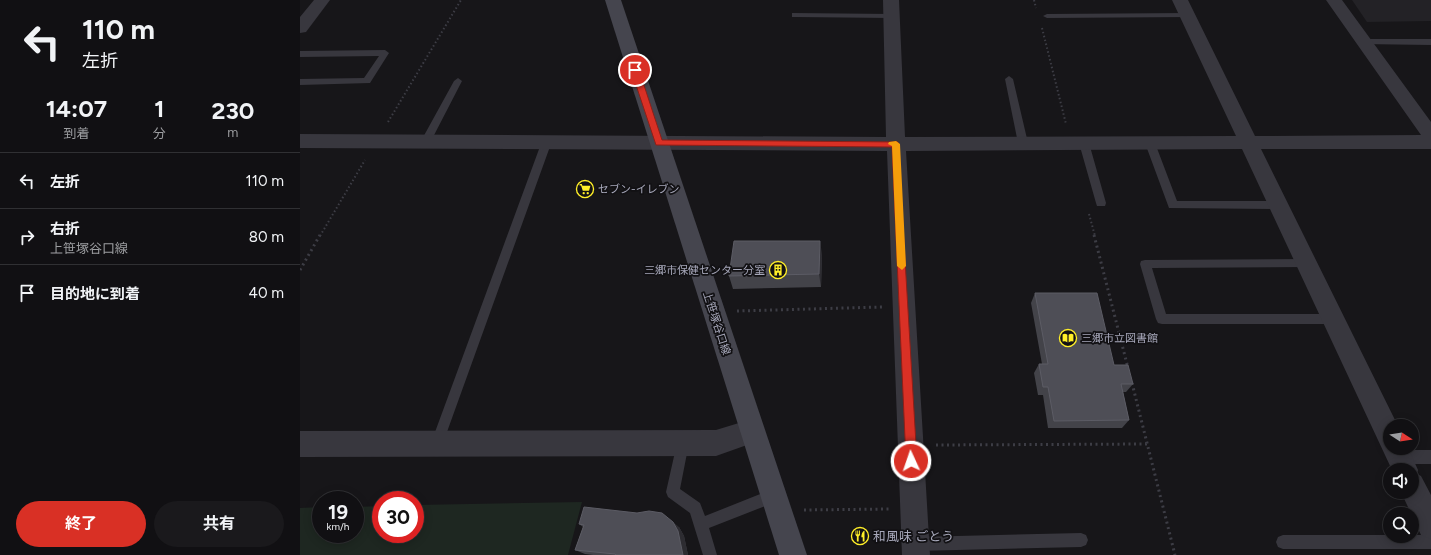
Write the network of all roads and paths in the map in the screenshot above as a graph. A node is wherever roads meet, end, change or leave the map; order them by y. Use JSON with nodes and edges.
{"nodes":[{"id":1,"x":322,"y":0,"type":"edge"},
{"id":2,"x":613,"y":0,"type":"edge"},
{"id":3,"x":1034,"y":0,"type":"edge"},
{"id":4,"x":1334,"y":0,"type":"edge"},
{"id":5,"x":891,"y":8,"type":"edge"},
{"id":6,"x":1184,"y":8,"type":"edge"},
{"id":7,"x":795,"y":15,"type":"dead end"},
{"id":8,"x":1038,"y":15,"type":"dead end"},
{"id":9,"x":1048,"y":16,"type":"dead end"},
{"id":10,"x":303,"y":20,"type":"edge"},
{"id":11,"x":1040,"y":23,"type":"dead end"},
{"id":12,"x":1364,"y":42,"type":"junction"},
{"id":13,"x":1431,"y":42,"type":"edge"},
{"id":14,"x":300,"y":54,"type":"edge"},
{"id":15,"x":1009,"y":79,"type":"dead end"},
{"id":16,"x":458,"y":81,"type":"dead end"},
{"id":17,"x":300,"y":82,"type":"edge"},
{"id":18,"x":1431,"y":136,"type":"edge"},
{"id":19,"x":300,"y":141,"type":"edge"},
{"id":20,"x":426,"y":141,"type":"junction"},
{"id":21,"x":547,"y":141,"type":"junction"},
{"id":22,"x":1431,"y":142,"type":"edge"},
{"id":23,"x":659,"y":143,"type":"junction"},
{"id":24,"x":1023,"y":143,"type":"junction"},
{"id":25,"x":1077,"y":143,"type":"junction"},
{"id":26,"x":1150,"y":143,"type":"junction"},
{"id":27,"x":1250,"y":143,"type":"junction"},
{"id":28,"x":896,"y":144,"type":"junction"},
{"id":29,"x":1101,"y":203,"type":"dead end"},
{"id":30,"x":1280,"y":205,"type":"junction"},
{"id":31,"x":1087,"y":209,"type":"dead end"},
{"id":32,"x":1307,"y":263,"type":"junction"},
{"id":33,"x":904,"y":307,"type":"junction"},
{"id":34,"x":735,"y":311,"type":"dead end"},
{"id":35,"x":1333,"y":319,"type":"junction"},
{"id":36,"x":1383,"y":424,"type":"edge"},
{"id":37,"x":752,"y":431,"type":"junction"},
{"id":38,"x":437,"y":443,"type":"junction"},
{"id":39,"x":683,"y":443,"type":"junction"},
{"id":40,"x":300,"y":444,"type":"edge"},
{"id":41,"x":1147,"y":444,"type":"junction"},
{"id":42,"x":910,"y":446,"type":"junction"},
{"id":43,"x":1414,"y":455,"type":"edge"},
{"id":44,"x":1431,"y":457,"type":"edge"},
{"id":45,"x":1419,"y":499,"type":"edge"},
{"id":46,"x":776,"y":503,"type":"junction"},
{"id":47,"x":913,"y":509,"type":"junction"},
{"id":48,"x":701,"y":524,"type":"junction"},
{"id":49,"x":1431,"y":525,"type":"edge"},
{"id":50,"x":1081,"y":540,"type":"dead end"},
{"id":51,"x":1283,"y":542,"type":"dead end"},
{"id":52,"x":1431,"y":542,"type":"edge"},
{"id":53,"x":915,"y":550,"type":"edge"},
{"id":54,"x":710,"y":555,"type":"edge"},
{"id":55,"x":793,"y":555,"type":"edge"},
{"id":56,"x":1175,"y":555,"type":"edge"}],
"edges":[{"from":1,"to":10,"type":"street"},
{"from":2,"to":23,"type":"main road","name":"上笹塚谷口線"},
{"from":3,"to":8,"type":"path"},
{"from":4,"to":12,"type":"street"},
{"from":5,"to":7,"type":"lane"},
{"from":5,"to":28,"type":"street"},
{"from":6,"to":9,"type":"lane"},
{"from":6,"to":27,"type":"street"},
{"from":11,"to":25,"type":"path"},
{"from":12,"to":13,"type":"lane"},
{"from":12,"to":18,"type":"street"},
{"from":14,"to":17,"type":"lane"},
{"from":15,"to":24,"type":"lane"},
{"from":16,"to":20,"type":"lane"},
{"from":19,"to":20,"type":"street"},
{"from":20,"to":21,"type":"street"},
{"from":21,"to":23,"type":"street"},
{"from":21,"to":38,"type":"lane"},
{"from":22,"to":27,"type":"street"},
{"from":23,"to":28,"type":"street"},
{"from":23,"to":37,"type":"main road","name":"上笹塚谷口線"},
{"from":24,"to":25,"type":"street"},
{"from":24,"to":28,"type":"street"},
{"from":25,"to":26,"type":"street"},
{"from":25,"to":29,"type":"lane"},
{"from":26,"to":27,"type":"street"},
{"from":26,"to":30,"type":"lane"},
{"from":27,"to":30,"type":"street"},
{"from":28,"to":33,"type":"street"},
{"from":30,"to":32,"type":"street"},
{"from":31,"to":41,"type":"path"},
{"from":32,"to":35,"type":"street"},
{"from":32,"to":35,"type":"lane"},
{"from":33,"to":34,"type":"path"},
{"from":33,"to":42,"type":"street"},
{"from":35,"to":36,"type":"street"},
{"from":37,"to":39,"type":"street"},
{"from":37,"to":46,"type":"main road","name":"上笹塚谷口線"},
{"from":38,"to":39,"type":"street"},
{"from":38,"to":40,"type":"street"},
{"from":39,"to":48,"type":"lane"},
{"from":41,"to":42,"type":"path"},
{"from":41,"to":56,"type":"path"},
{"from":42,"to":47,"type":"street"},
{"from":43,"to":44,"type":"lane"},
{"from":45,"to":49,"type":"street"},
{"from":46,"to":47,"type":"path"},
{"from":46,"to":48,"type":"lane"},
{"from":46,"to":55,"type":"main road","name":"上笹塚谷口線"},
{"from":47,"to":53,"type":"street"},
{"from":48,"to":54,"type":"lane"},
{"from":50,"to":53,"type":"lane"},
{"from":51,"to":52,"type":"lane"}]}
